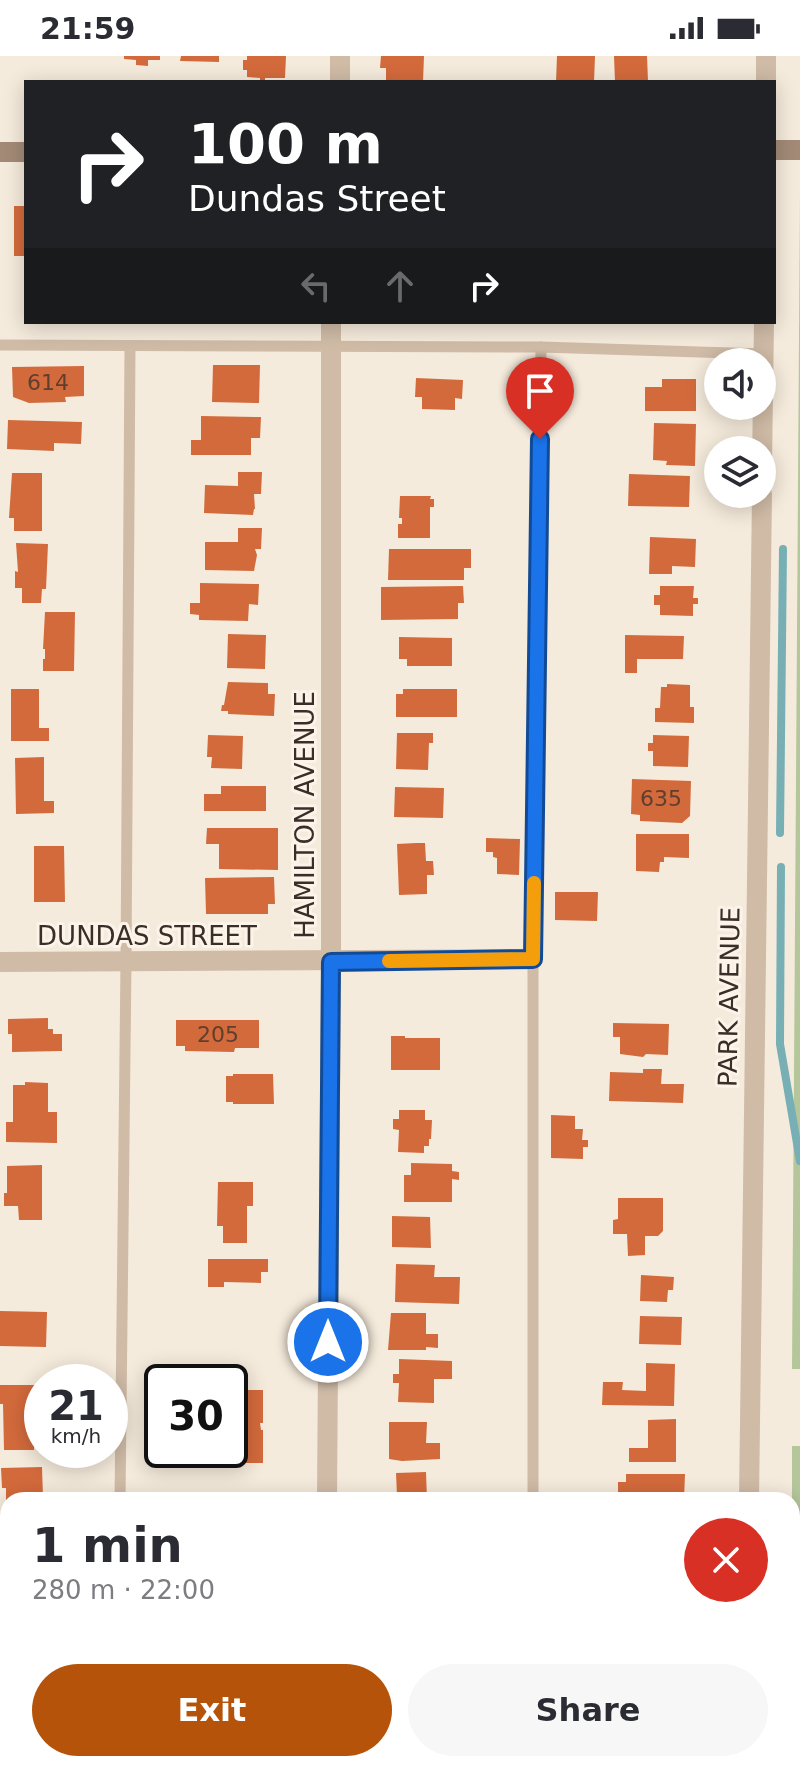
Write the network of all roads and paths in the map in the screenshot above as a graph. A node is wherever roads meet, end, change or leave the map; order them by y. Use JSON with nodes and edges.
{"nodes":[{"id":1,"x":340,"y":56,"type":"edge"},
{"id":2,"x":766,"y":56,"type":"edge"},
{"id":3,"x":340,"y":80,"type":"edge"},
{"id":4,"x":766,"y":80,"type":"edge"},
{"id":5,"x":776,"y":150,"type":"edge"},
{"id":6,"x":800,"y":150,"type":"edge"},
{"id":7,"x":0,"y":152,"type":"edge"},
{"id":8,"x":24,"y":152,"type":"edge"},
{"id":9,"x":331,"y":324,"type":"edge"},
{"id":10,"x":764,"y":324,"type":"edge"},
{"id":11,"x":0,"y":345,"type":"edge"},
{"id":12,"x":130,"y":346,"type":"junction"},
{"id":13,"x":541,"y":347,"type":"junction"},
{"id":14,"x":330,"y":348,"type":"junction"},
{"id":15,"x":763,"y":348,"type":"edge"},
{"id":16,"x":704,"y":352,"type":"edge"},
{"id":17,"x":762,"y":508,"type":"edge"},
{"id":18,"x":533,"y":959,"type":"junction"},
{"id":19,"x":0,"y":962,"type":"edge"},
{"id":20,"x":126,"y":962,"type":"junction"},
{"id":21,"x":331,"y":962,"type":"junction"},
{"id":22,"x":120,"y":1492,"type":"edge"},
{"id":23,"x":327,"y":1492,"type":"edge"},
{"id":24,"x":533,"y":1492,"type":"edge"},
{"id":25,"x":749,"y":1492,"type":"edge"}],
"edges":[{"from":1,"to":3,"type":"street"},
{"from":2,"to":4,"type":"street"},
{"from":5,"to":6,"type":"main road"},
{"from":7,"to":8,"type":"main road"},
{"from":9,"to":14,"type":"street","name":"HAMILTON AVENUE"},
{"from":10,"to":15,"type":"street"},
{"from":11,"to":12,"type":"lane"},
{"from":12,"to":14,"type":"lane"},
{"from":12,"to":20,"type":"lane"},
{"from":13,"to":14,"type":"lane"},
{"from":13,"to":16,"type":"lane"},
{"from":13,"to":18,"type":"lane"},
{"from":14,"to":21,"type":"street","name":"HAMILTON AVENUE"},
{"from":17,"to":25,"type":"street","name":"PARK AVENUE"},
{"from":18,"to":21,"type":"street","name":"DUNDAS STREET"},
{"from":18,"to":24,"type":"lane"},
{"from":19,"to":20,"type":"street","name":"DUNDAS STREET"},
{"from":20,"to":21,"type":"street","name":"DUNDAS STREET"},
{"from":20,"to":22,"type":"lane"},
{"from":21,"to":23,"type":"street","name":"HAMILTON AVENUE"}]}
